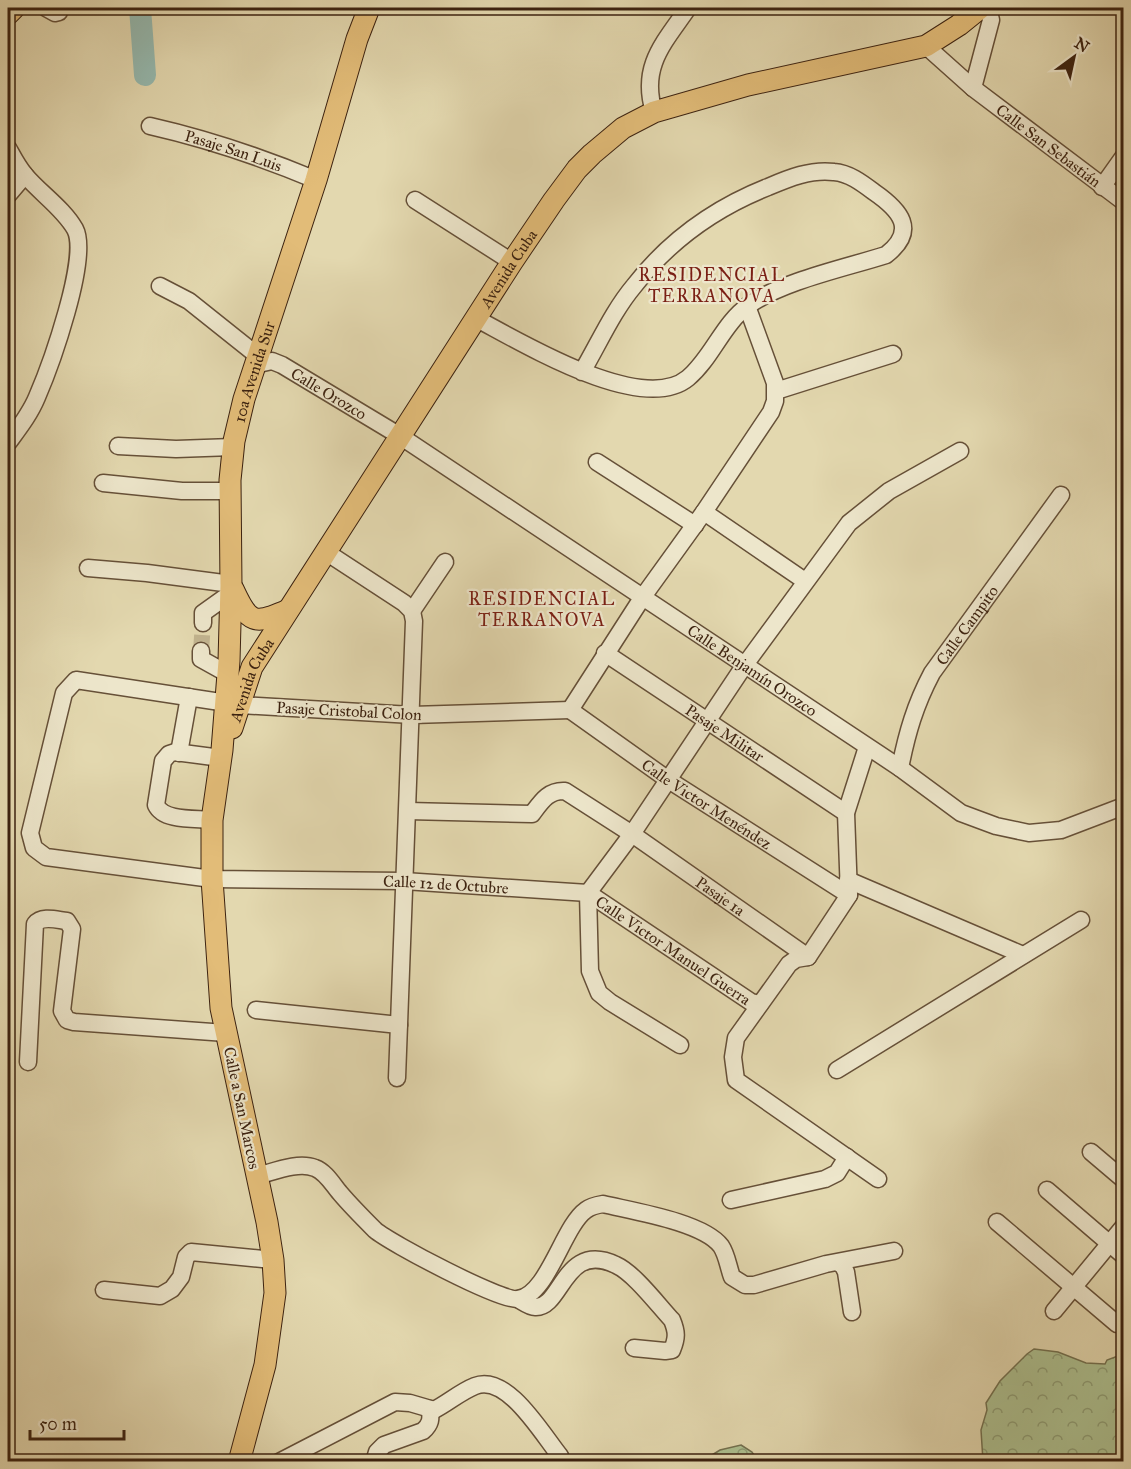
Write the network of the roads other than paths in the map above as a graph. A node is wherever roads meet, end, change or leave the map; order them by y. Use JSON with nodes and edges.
{"nodes":[{"id":1,"x":369,"y":8,"type":"edge"},
{"id":2,"x":688,"y":8,"type":"edge"},
{"id":3,"x":980,"y":8,"type":"edge"},
{"id":4,"x":986,"y":8,"type":"edge"},
{"id":5,"x":926,"y":45,"type":"junction"},
{"id":6,"x":973,"y":88,"type":"junction"},
{"id":7,"x":654,"y":112,"type":"junction"},
{"id":8,"x":150,"y":126,"type":"dead end"},
{"id":9,"x":8,"y":148,"type":"edge"},
{"id":10,"x":1124,"y":156,"type":"edge"},
{"id":11,"x":25,"y":175,"type":"junction"},
{"id":12,"x":316,"y":180,"type":"junction"},
{"id":13,"x":1102,"y":187,"type":"junction"},
{"id":14,"x":8,"y":195,"type":"edge"},
{"id":15,"x":415,"y":200,"type":"dead end"},
{"id":16,"x":1124,"y":202,"type":"edge"},
{"id":17,"x":512,"y":262,"type":"junction"},
{"id":18,"x":160,"y":286,"type":"dead end"},
{"id":19,"x":747,"y":306,"type":"junction"},
{"id":20,"x":477,"y":319,"type":"junction"},
{"id":21,"x":893,"y":354,"type":"dead end"},
{"id":22,"x":256,"y":360,"type":"junction"},
{"id":23,"x":582,"y":372,"type":"junction"},
{"id":24,"x":776,"y":391,"type":"junction"},
{"id":25,"x":400,"y":436,"type":"junction"},
{"id":26,"x":8,"y":443,"type":"edge"},
{"id":27,"x":118,"y":446,"type":"dead end"},
{"id":28,"x":233,"y":447,"type":"junction"},
{"id":29,"x":960,"y":451,"type":"dead end"},
{"id":30,"x":597,"y":462,"type":"dead end"},
{"id":31,"x":103,"y":483,"type":"dead end"},
{"id":32,"x":230,"y":491,"type":"junction"},
{"id":33,"x":1061,"y":495,"type":"dead end"},
{"id":34,"x":700,"y":519,"type":"junction"},
{"id":35,"x":326,"y":552,"type":"junction"},
{"id":36,"x":445,"y":562,"type":"dead end"},
{"id":37,"x":88,"y":568,"type":"dead end"},
{"id":38,"x":804,"y":581,"type":"junction"},
{"id":39,"x":231,"y":588,"type":"junction"},
{"id":40,"x":642,"y":598,"type":"junction"},
{"id":41,"x":288,"y":610,"type":"junction"},
{"id":42,"x":412,"y":610,"type":"junction"},
{"id":43,"x":203,"y":623,"type":"tunnel mouth"},
{"id":44,"x":201,"y":651,"type":"dead end"},
{"id":45,"x":605,"y":653,"type":"junction"},
{"id":46,"x":744,"y":666,"type":"junction"},
{"id":47,"x":228,"y":674,"type":"junction"},
{"id":48,"x":189,"y":697,"type":"junction"},
{"id":49,"x":233,"y":704,"type":"junction"},
{"id":50,"x":570,"y":710,"type":"junction"},
{"id":51,"x":412,"y":715,"type":"junction"},
{"id":52,"x":706,"y":721,"type":"junction"},
{"id":53,"x":867,"y":747,"type":"junction"},
{"id":54,"x":179,"y":753,"type":"junction"},
{"id":55,"x":221,"y":754,"type":"junction"},
{"id":56,"x":900,"y":768,"type":"junction"},
{"id":57,"x":667,"y":779,"type":"junction"},
{"id":58,"x":1124,"y":806,"type":"edge"},
{"id":59,"x":408,"y":811,"type":"junction"},
{"id":60,"x":846,"y":813,"type":"junction"},
{"id":61,"x":213,"y":820,"type":"junction"},
{"id":62,"x":632,"y":834,"type":"junction"},
{"id":63,"x":34,"y":848,"type":"joint"},
{"id":64,"x":212,"y":879,"type":"junction"},
{"id":65,"x":404,"y":881,"type":"junction"},
{"id":66,"x":848,"y":888,"type":"junction"},
{"id":67,"x":588,"y":893,"type":"junction"},
{"id":68,"x":1081,"y":920,"type":"dead end"},
{"id":69,"x":1023,"y":955,"type":"junction"},
{"id":70,"x":808,"y":957,"type":"junction"},
{"id":71,"x":760,"y":1004,"type":"junction"},
{"id":72,"x":256,"y":1010,"type":"dead end"},
{"id":73,"x":399,"y":1025,"type":"junction"},
{"id":74,"x":226,"y":1033,"type":"junction"},
{"id":75,"x":680,"y":1045,"type":"dead end"},
{"id":76,"x":28,"y":1062,"type":"dead end"},
{"id":77,"x":837,"y":1071,"type":"dead end"},
{"id":78,"x":398,"y":1078,"type":"dead end"},
{"id":79,"x":1091,"y":1152,"type":"dead end"},
{"id":80,"x":847,"y":1157,"type":"junction"},
{"id":81,"x":256,"y":1176,"type":"junction"},
{"id":82,"x":879,"y":1179,"type":"dead end"},
{"id":83,"x":1124,"y":1180,"type":"edge"},
{"id":84,"x":1047,"y":1190,"type":"dead end"},
{"id":85,"x":731,"y":1200,"type":"dead end"},
{"id":86,"x":997,"y":1222,"type":"dead end"},
{"id":87,"x":1124,"y":1226,"type":"edge"},
{"id":88,"x":1109,"y":1244,"type":"junction"},
{"id":89,"x":894,"y":1251,"type":"dead end"},
{"id":90,"x":1124,"y":1256,"type":"edge"},
{"id":91,"x":273,"y":1260,"type":"junction"},
{"id":92,"x":839,"y":1263,"type":"junction"},
{"id":93,"x":1074,"y":1286,"type":"junction"},
{"id":94,"x":104,"y":1290,"type":"dead end"},
{"id":95,"x":518,"y":1299,"type":"junction"},
{"id":96,"x":1054,"y":1311,"type":"dead end"},
{"id":97,"x":852,"y":1312,"type":"dead end"},
{"id":98,"x":1117,"y":1324,"type":"dead end"},
{"id":99,"x":634,"y":1347,"type":"dead end"},
{"id":100,"x":430,"y":1409,"type":"junction"},
{"id":101,"x":239,"y":1461,"type":"edge"},
{"id":102,"x":279,"y":1461,"type":"edge"},
{"id":103,"x":374,"y":1461,"type":"edge"},
{"id":104,"x":560,"y":1461,"type":"edge"}],
"edges":[{"from":1,"to":12,"type":"main road","name":"10a Avenida Sur"},
{"from":2,"to":7,"type":"street"},
{"from":3,"to":5,"type":"main road","name":"Avenida Cuba"},
{"from":4,"to":6,"type":"street"},
{"from":5,"to":6,"type":"street","name":"Calle San Sebastián"},
{"from":5,"to":7,"type":"main road","name":"Avenida Cuba"},
{"from":6,"to":13,"type":"street","name":"Calle San Sebastián"},
{"from":7,"to":17,"type":"main road","name":"Avenida Cuba"},
{"from":8,"to":12,"type":"street","name":"Pasaje San Luis"},
{"from":9,"to":11,"type":"street"},
{"from":10,"to":13,"type":"street"},
{"from":11,"to":14,"type":"street"},
{"from":11,"to":26,"type":"street"},
{"from":12,"to":22,"type":"main road","name":"10a Avenida Sur"},
{"from":13,"to":16,"type":"street","name":"Calle San Sebastián"},
{"from":15,"to":17,"type":"street"},
{"from":17,"to":20,"type":"main road","name":"Avenida Cuba"},
{"from":18,"to":22,"type":"street"},
{"from":19,"to":23,"type":"street"},
{"from":19,"to":23,"type":"street"},
{"from":19,"to":24,"type":"street"},
{"from":20,"to":23,"type":"street"},
{"from":20,"to":25,"type":"main road","name":"Avenida Cuba"},
{"from":21,"to":24,"type":"street"},
{"from":22,"to":25,"type":"street","name":"Calle Orozco"},
{"from":22,"to":28,"type":"main road","name":"10a Avenida Sur"},
{"from":24,"to":34,"type":"street"},
{"from":25,"to":35,"type":"main road","name":"Avenida Cuba"},
{"from":25,"to":40,"type":"street","name":"Calle Benjamín Orozco"},
{"from":27,"to":28,"type":"street"},
{"from":28,"to":32,"type":"main road","name":"10a Avenida Sur"},
{"from":29,"to":38,"type":"street"},
{"from":30,"to":34,"type":"street"},
{"from":31,"to":32,"type":"street"},
{"from":32,"to":39,"type":"main road","name":"10a Avenida Sur"},
{"from":33,"to":56,"type":"street","name":"Calle Campito"},
{"from":34,"to":38,"type":"street"},
{"from":34,"to":40,"type":"street"},
{"from":35,"to":41,"type":"main road","name":"Avenida Cuba"},
{"from":35,"to":42,"type":"street"},
{"from":36,"to":42,"type":"street"},
{"from":37,"to":39,"type":"street"},
{"from":38,"to":46,"type":"street"},
{"from":39,"to":41,"type":"main road"},
{"from":39,"to":43,"type":"street"},
{"from":39,"to":47,"type":"main road","name":"10a Avenida Sur"},
{"from":40,"to":45,"type":"street"},
{"from":40,"to":46,"type":"street","name":"Calle Benjamín Orozco"},
{"from":41,"to":49,"type":"main road","name":"Avenida Cuba"},
{"from":42,"to":51,"type":"street"},
{"from":44,"to":47,"type":"street"},
{"from":45,"to":50,"type":"street"},
{"from":45,"to":52,"type":"street","name":"Pasaje Militar"},
{"from":46,"to":52,"type":"street"},
{"from":46,"to":53,"type":"street","name":"Calle Benjamín Orozco"},
{"from":47,"to":49,"type":"main road","name":"10a Avenida Sur"},
{"from":48,"to":49,"type":"street","name":"Pasaje Cristobal Colon"},
{"from":48,"to":54,"type":"street"},
{"from":48,"to":63,"type":"street","name":"Pasaje Cristobal Colon"},
{"from":49,"to":51,"type":"street","name":"Pasaje Cristobal Colon"},
{"from":49,"to":55,"type":"main road","name":"Avenida Cuba"},
{"from":50,"to":51,"type":"street","name":"Pasaje Cristobal Colon"},
{"from":50,"to":57,"type":"street","name":"Calle Victor Menéndez"},
{"from":51,"to":59,"type":"street"},
{"from":52,"to":57,"type":"street"},
{"from":52,"to":60,"type":"street","name":"Pasaje Militar"},
{"from":53,"to":56,"type":"street","name":"Calle Benjamín Orozco"},
{"from":53,"to":60,"type":"street"},
{"from":54,"to":55,"type":"street"},
{"from":54,"to":61,"type":"street"},
{"from":55,"to":61,"type":"main road","name":"Calle a San Marcos"},
{"from":56,"to":58,"type":"street","name":"Calle Benjamín Orozco"},
{"from":57,"to":62,"type":"street"},
{"from":57,"to":66,"type":"street","name":"Calle Victor Menéndez"},
{"from":59,"to":62,"type":"street","name":"Pasaje 1a"},
{"from":59,"to":65,"type":"street"},
{"from":60,"to":66,"type":"street"},
{"from":61,"to":64,"type":"main road","name":"Calle a San Marcos"},
{"from":62,"to":67,"type":"street"},
{"from":62,"to":70,"type":"street","name":"Pasaje 1a"},
{"from":63,"to":64,"type":"street","name":"Calle 12 de Octubre"},
{"from":64,"to":65,"type":"street","name":"Calle 12 de Octubre"},
{"from":64,"to":74,"type":"main road","name":"Calle a San Marcos"},
{"from":65,"to":67,"type":"street","name":"Calle 12 de Octubre"},
{"from":65,"to":73,"type":"street"},
{"from":66,"to":69,"type":"street","name":"Calle Victor Menéndez"},
{"from":66,"to":70,"type":"street"},
{"from":67,"to":71,"type":"street","name":"Calle Victor Manuel Guerra"},
{"from":67,"to":75,"type":"street"},
{"from":68,"to":69,"type":"street"},
{"from":69,"to":77,"type":"street"},
{"from":70,"to":71,"type":"street"},
{"from":71,"to":80,"type":"street"},
{"from":72,"to":73,"type":"street"},
{"from":73,"to":78,"type":"street"},
{"from":74,"to":76,"type":"street"},
{"from":74,"to":81,"type":"main road","name":"Calle a San Marcos"},
{"from":79,"to":83,"type":"street"},
{"from":80,"to":82,"type":"street"},
{"from":80,"to":85,"type":"street"},
{"from":81,"to":91,"type":"main road","name":"Calle a San Marcos"},
{"from":81,"to":95,"type":"street"},
{"from":84,"to":88,"type":"street"},
{"from":86,"to":93,"type":"street"},
{"from":87,"to":88,"type":"street"},
{"from":88,"to":90,"type":"street"},
{"from":88,"to":93,"type":"street"},
{"from":89,"to":92,"type":"street"},
{"from":91,"to":94,"type":"street"},
{"from":91,"to":101,"type":"main road","name":"Calle a San Marcos"},
{"from":92,"to":95,"type":"street"},
{"from":92,"to":97,"type":"street"},
{"from":93,"to":96,"type":"street"},
{"from":93,"to":98,"type":"street"},
{"from":95,"to":99,"type":"street"},
{"from":100,"to":102,"type":"street"},
{"from":100,"to":103,"type":"street"},
{"from":100,"to":104,"type":"street"}]}
